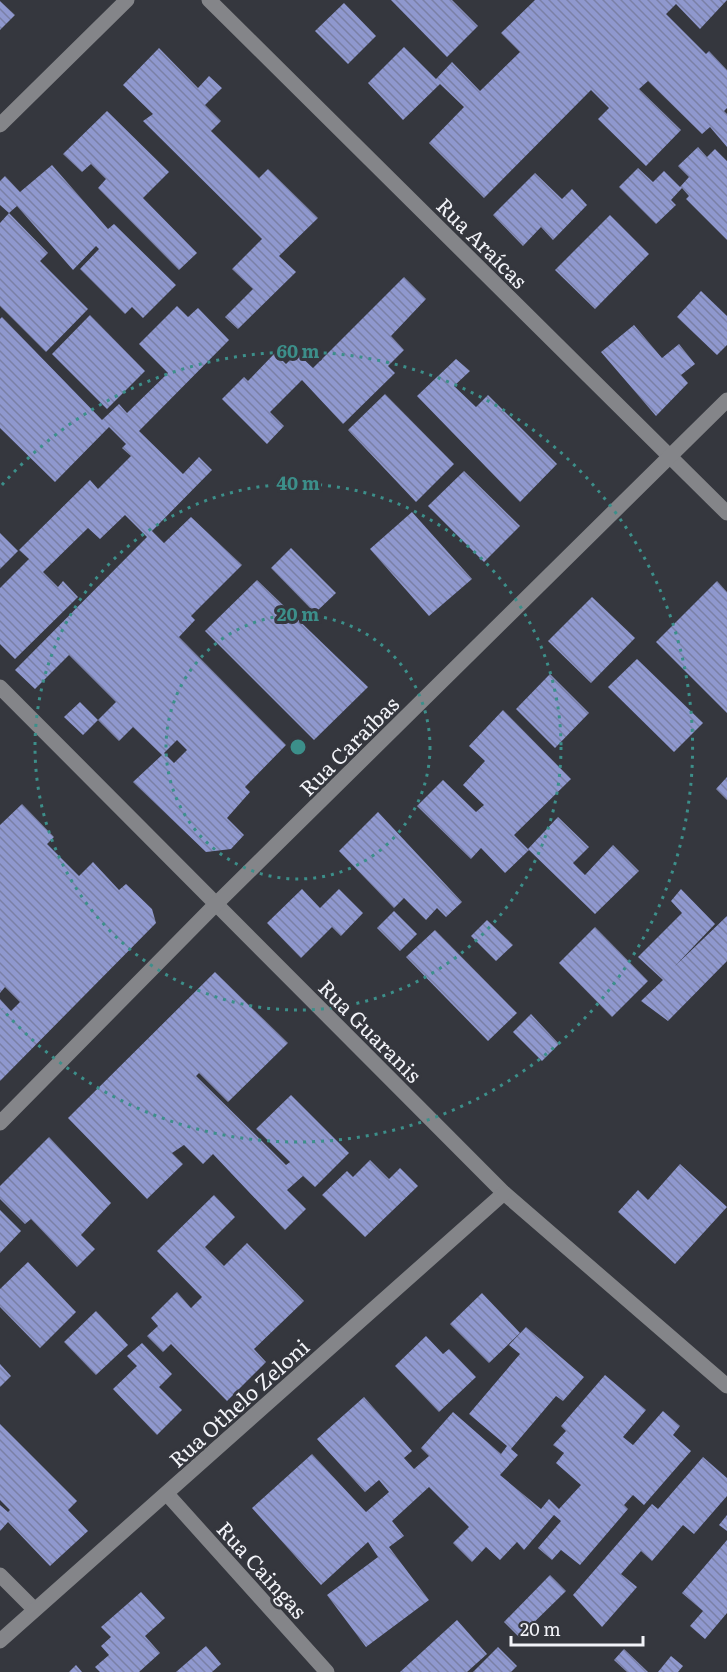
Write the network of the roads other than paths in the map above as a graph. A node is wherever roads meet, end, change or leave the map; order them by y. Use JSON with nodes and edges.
{"nodes":[{"id":1,"x":127,"y":0,"type":"edge"},
{"id":2,"x":209,"y":0,"type":"edge"},
{"id":3,"x":0,"y":125,"type":"edge"},
{"id":4,"x":727,"y":400,"type":"edge"},
{"id":5,"x":670,"y":457,"type":"junction"},
{"id":6,"x":727,"y":513,"type":"edge"},
{"id":7,"x":0,"y":687,"type":"edge"},
{"id":8,"x":216,"y":904,"type":"junction"},
{"id":9,"x":0,"y":1123,"type":"edge"},
{"id":10,"x":504,"y":1193,"type":"junction"},
{"id":11,"x":727,"y":1386,"type":"edge"},
{"id":12,"x":167,"y":1494,"type":"junction"},
{"id":13,"x":0,"y":1575,"type":"edge"},
{"id":14,"x":34,"y":1609,"type":"junction"},
{"id":15,"x":0,"y":1641,"type":"edge"},
{"id":16,"x":327,"y":1672,"type":"edge"}],
"edges":[{"from":1,"to":3,"type":"street"},
{"from":2,"to":5,"type":"street","name":"Rua Araícas"},
{"from":4,"to":5,"type":"street","name":"Rua Caraíbas"},
{"from":5,"to":6,"type":"street","name":"Rua Araícas"},
{"from":5,"to":8,"type":"street","name":"Rua Caraíbas"},
{"from":7,"to":8,"type":"street","name":"Rua Guaranis"},
{"from":8,"to":9,"type":"street","name":"Rua Caraíbas"},
{"from":8,"to":10,"type":"street","name":"Rua Guaranis"},
{"from":10,"to":11,"type":"street","name":"Rua Guaranis"},
{"from":10,"to":12,"type":"street","name":"Rua Othelo Zeloni"},
{"from":12,"to":14,"type":"street","name":"Rua Othelo Zeloni"},
{"from":12,"to":16,"type":"street","name":"Rua Caingas"},
{"from":13,"to":14,"type":"street"},
{"from":14,"to":15,"type":"street","name":"Rua Othelo Zeloni"}]}
